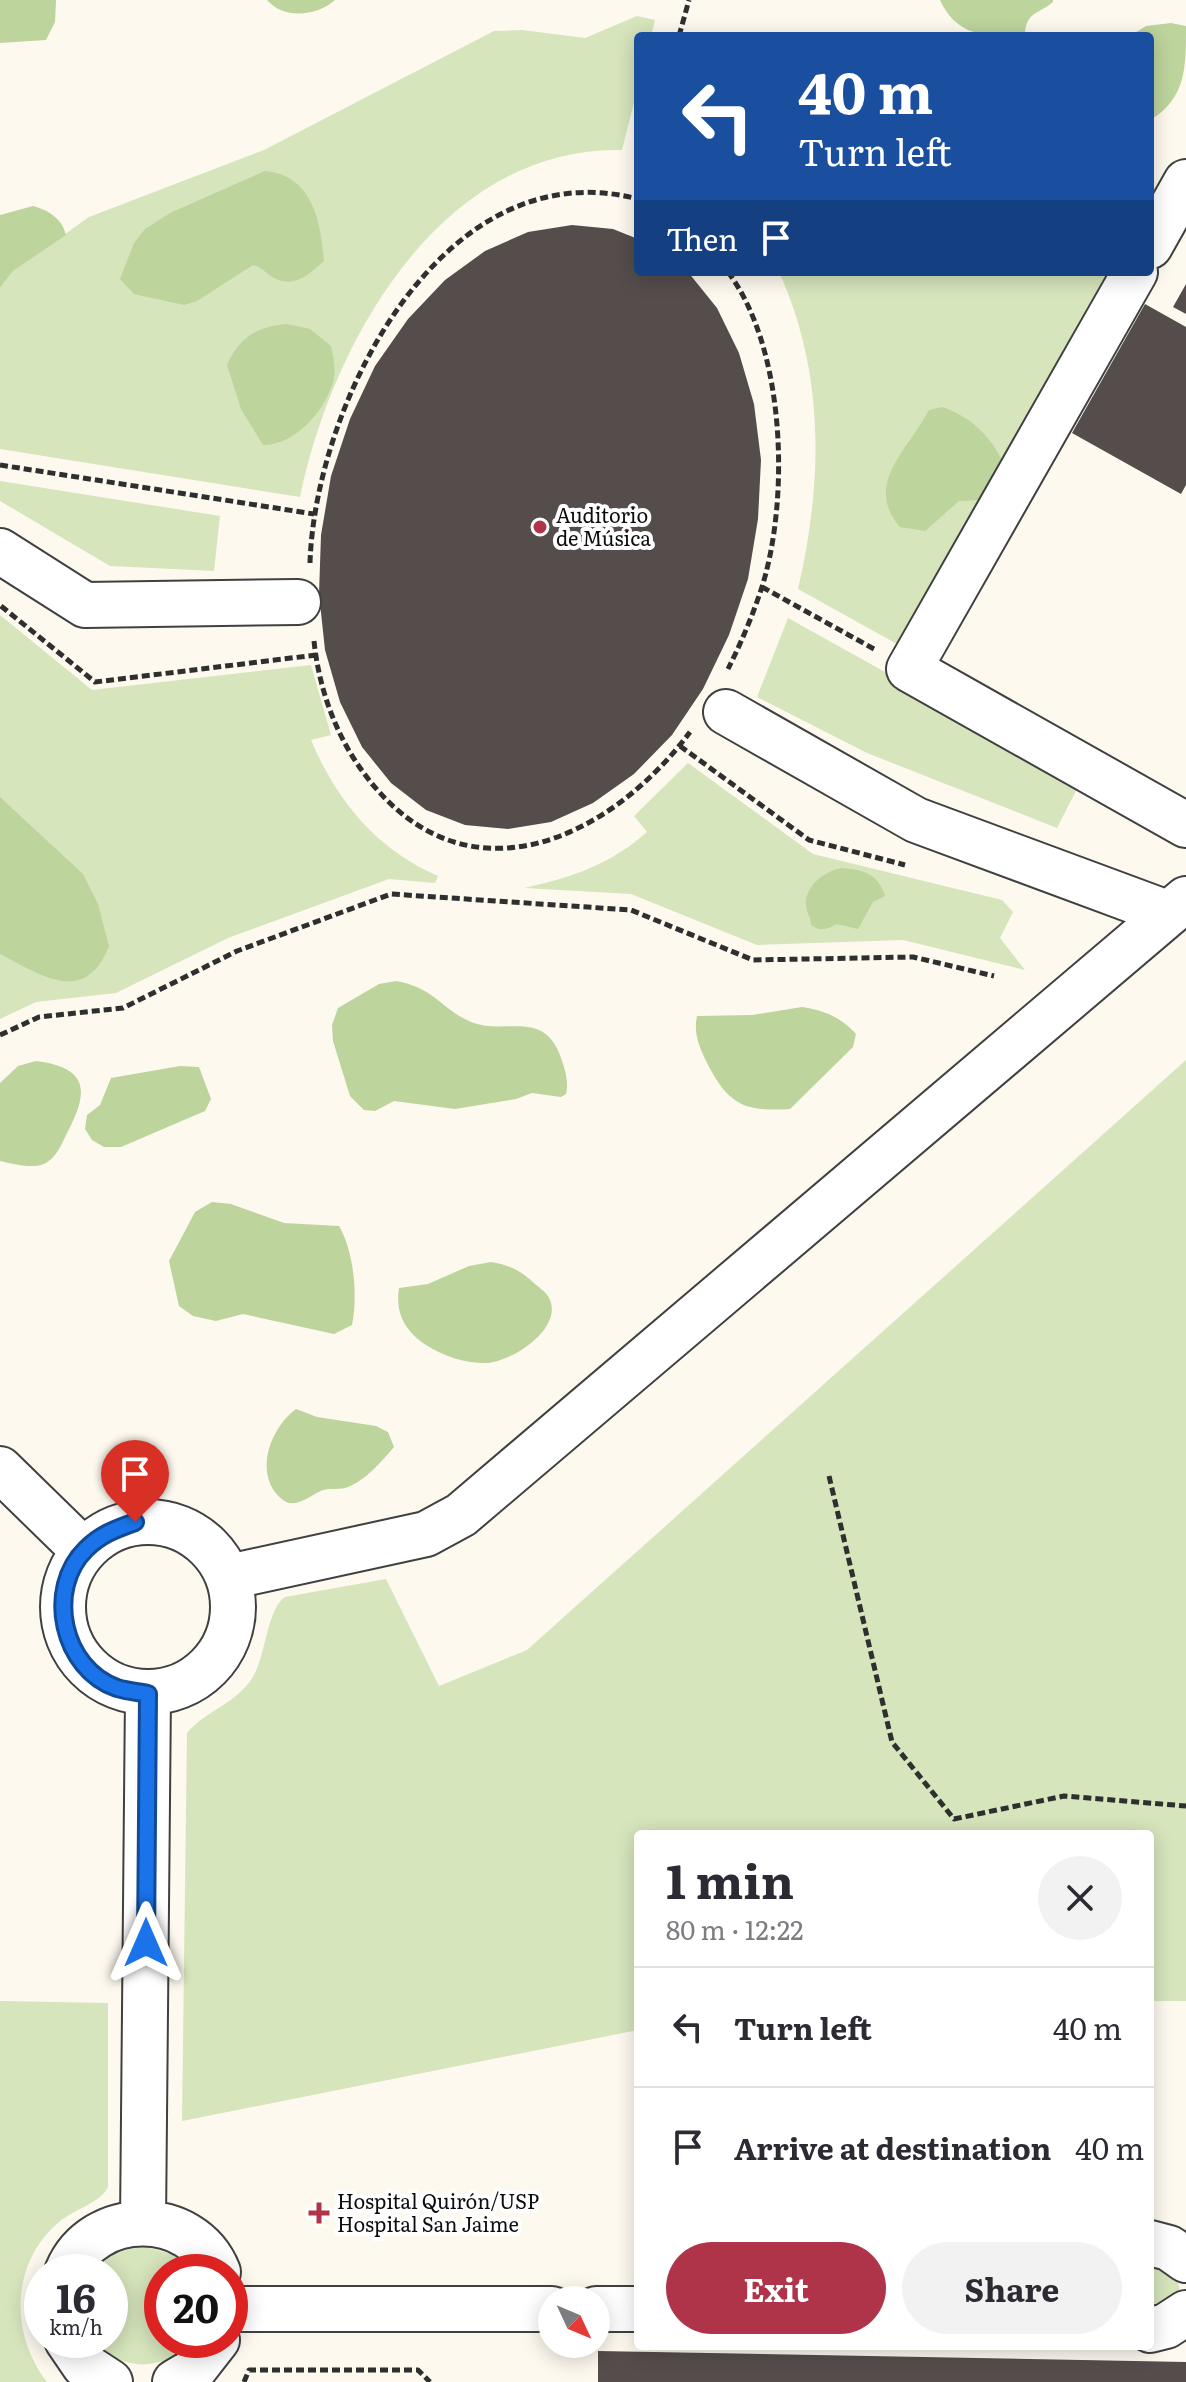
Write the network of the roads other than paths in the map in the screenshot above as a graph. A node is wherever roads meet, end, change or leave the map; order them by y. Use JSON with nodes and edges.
{"nodes":[{"id":1,"x":1186,"y":182,"type":"edge"},
{"id":2,"x":1154,"y":239,"type":"edge"},
{"id":3,"x":1133,"y":276,"type":"edge"},
{"id":4,"x":0,"y":551,"type":"edge"},
{"id":5,"x":307,"y":607,"type":"road end"},
{"id":6,"x":716,"y":703,"type":"road end"},
{"id":7,"x":1186,"y":825,"type":"edge"},
{"id":8,"x":1177,"y":906,"type":"edge"},
{"id":9,"x":0,"y":1469,"type":"edge"},
{"id":10,"x":84,"y":1551,"type":"junction"},
{"id":11,"x":229,"y":1577,"type":"junction"},
{"id":12,"x":148,"y":1694,"type":"junction"},
{"id":13,"x":143,"y":2223,"type":"junction"},
{"id":14,"x":1154,"y":2244,"type":"edge"},
{"id":15,"x":79,"y":2254,"type":"edge"},
{"id":16,"x":206,"y":2254,"type":"edge"},
{"id":17,"x":1186,"y":2260,"type":"edge"},
{"id":18,"x":248,"y":2309,"type":"edge"},
{"id":19,"x":538,"y":2309,"type":"edge"},
{"id":20,"x":610,"y":2309,"type":"edge"},
{"id":21,"x":634,"y":2309,"type":"edge"},
{"id":22,"x":1186,"y":2313,"type":"edge"},
{"id":23,"x":1154,"y":2329,"type":"edge"},
{"id":24,"x":79,"y":2358,"type":"edge"},
{"id":25,"x":203,"y":2358,"type":"edge"},
{"id":26,"x":110,"y":2382,"type":"edge"},
{"id":27,"x":175,"y":2382,"type":"edge"}],
"edges":[{"from":1,"to":2,"type":"street"},
{"from":3,"to":7,"type":"street"},
{"from":4,"to":5,"type":"street"},
{"from":6,"to":8,"type":"street"},
{"from":8,"to":11,"type":"street"},
{"from":9,"to":10,"type":"street"},
{"from":10,"to":11,"type":"street"},
{"from":10,"to":12,"type":"street"},
{"from":11,"to":12,"type":"street"},
{"from":12,"to":13,"type":"street"},
{"from":13,"to":15,"type":"street"},
{"from":13,"to":16,"type":"street"},
{"from":14,"to":17,"type":"street"},
{"from":18,"to":19,"type":"street"},
{"from":20,"to":21,"type":"street"},
{"from":22,"to":23,"type":"street"},
{"from":24,"to":26,"type":"street"},
{"from":25,"to":27,"type":"street"}]}
